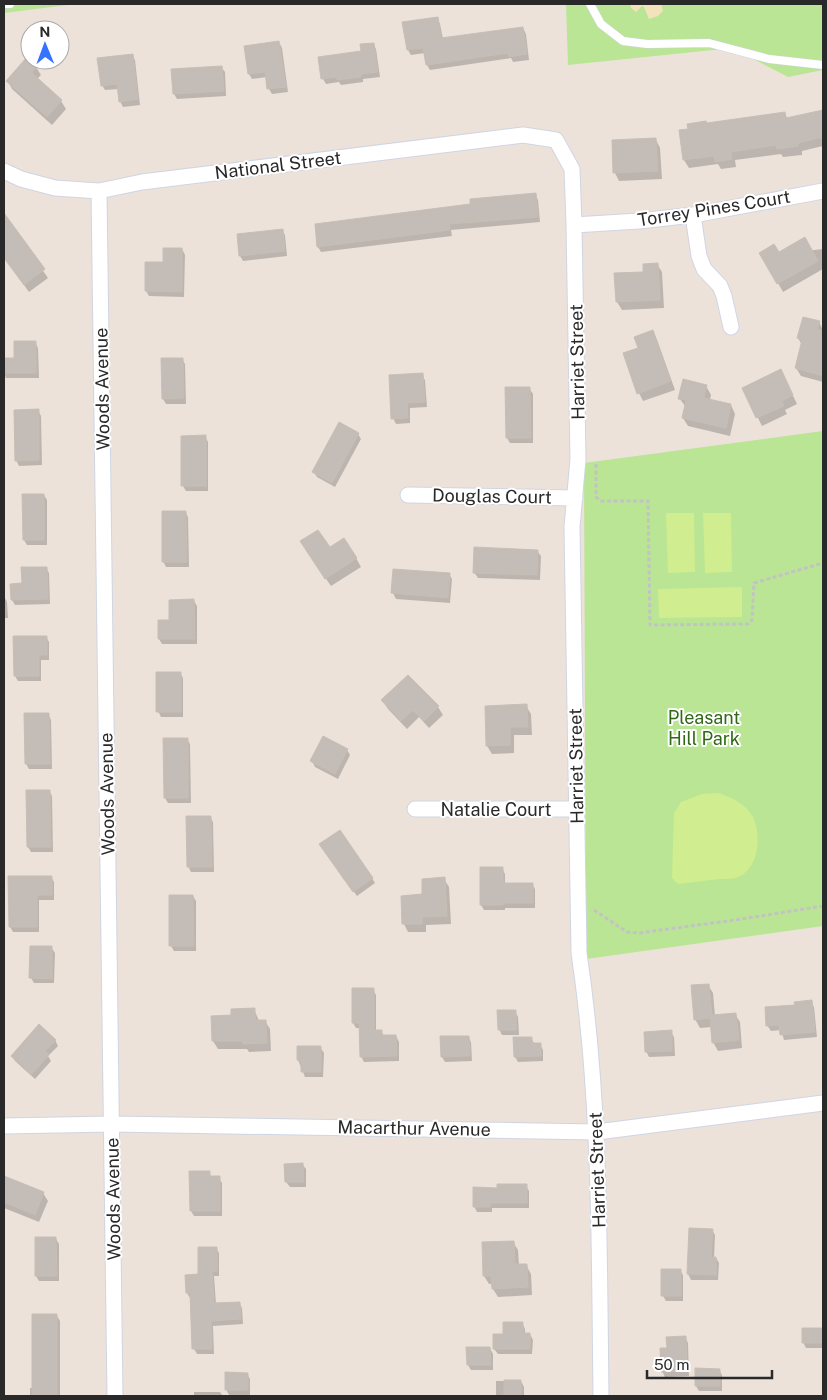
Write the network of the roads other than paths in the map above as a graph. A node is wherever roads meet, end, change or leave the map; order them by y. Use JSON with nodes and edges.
{"nodes":[{"id":1,"x":4,"y":4,"type":"edge"},
{"id":2,"x":10,"y":4,"type":"edge"},
{"id":3,"x":590,"y":4,"type":"edge"},
{"id":4,"x":823,"y":65,"type":"edge"},
{"id":5,"x":556,"y":140,"type":"joint"},
{"id":6,"x":4,"y":171,"type":"edge"},
{"id":7,"x":99,"y":191,"type":"junction"},
{"id":8,"x":823,"y":191,"type":"edge"},
{"id":9,"x":693,"y":215,"type":"junction"},
{"id":10,"x":574,"y":225,"type":"junction"},
{"id":11,"x":731,"y":327,"type":"dead end"},
{"id":12,"x":408,"y":495,"type":"dead end"},
{"id":13,"x":575,"y":498,"type":"junction"},
{"id":14,"x":415,"y":809,"type":"dead end"},
{"id":15,"x":577,"y":809,"type":"junction"},
{"id":16,"x":823,"y":1103,"type":"edge"},
{"id":17,"x":112,"y":1124,"type":"junction"},
{"id":18,"x":4,"y":1126,"type":"edge"},
{"id":19,"x":597,"y":1132,"type":"junction"},
{"id":20,"x":115,"y":1396,"type":"edge"},
{"id":21,"x":601,"y":1396,"type":"edge"}],
"edges":[{"from":1,"to":2,"type":"lane"},
{"from":3,"to":4,"type":"lane"},
{"from":5,"to":7,"type":"street","name":"National Street"},
{"from":5,"to":10,"type":"street","name":"Harriet Street"},
{"from":6,"to":7,"type":"street","name":"National Street"},
{"from":7,"to":17,"type":"street","name":"Woods Avenue"},
{"from":8,"to":9,"type":"street","name":"Torrey Pines Court"},
{"from":9,"to":10,"type":"street","name":"Torrey Pines Court"},
{"from":9,"to":11,"type":"street"},
{"from":10,"to":13,"type":"street","name":"Harriet Street"},
{"from":12,"to":13,"type":"street","name":"Douglas Court"},
{"from":13,"to":15,"type":"street","name":"Harriet Street"},
{"from":14,"to":15,"type":"street","name":"Natalie Court"},
{"from":15,"to":19,"type":"street","name":"Harriet Street"},
{"from":16,"to":19,"type":"street","name":"Macarthur Avenue"},
{"from":17,"to":18,"type":"street","name":"Macarthur Avenue"},
{"from":17,"to":19,"type":"street","name":"Macarthur Avenue"},
{"from":17,"to":20,"type":"street","name":"Woods Avenue"},
{"from":19,"to":21,"type":"street","name":"Harriet Street"}]}
